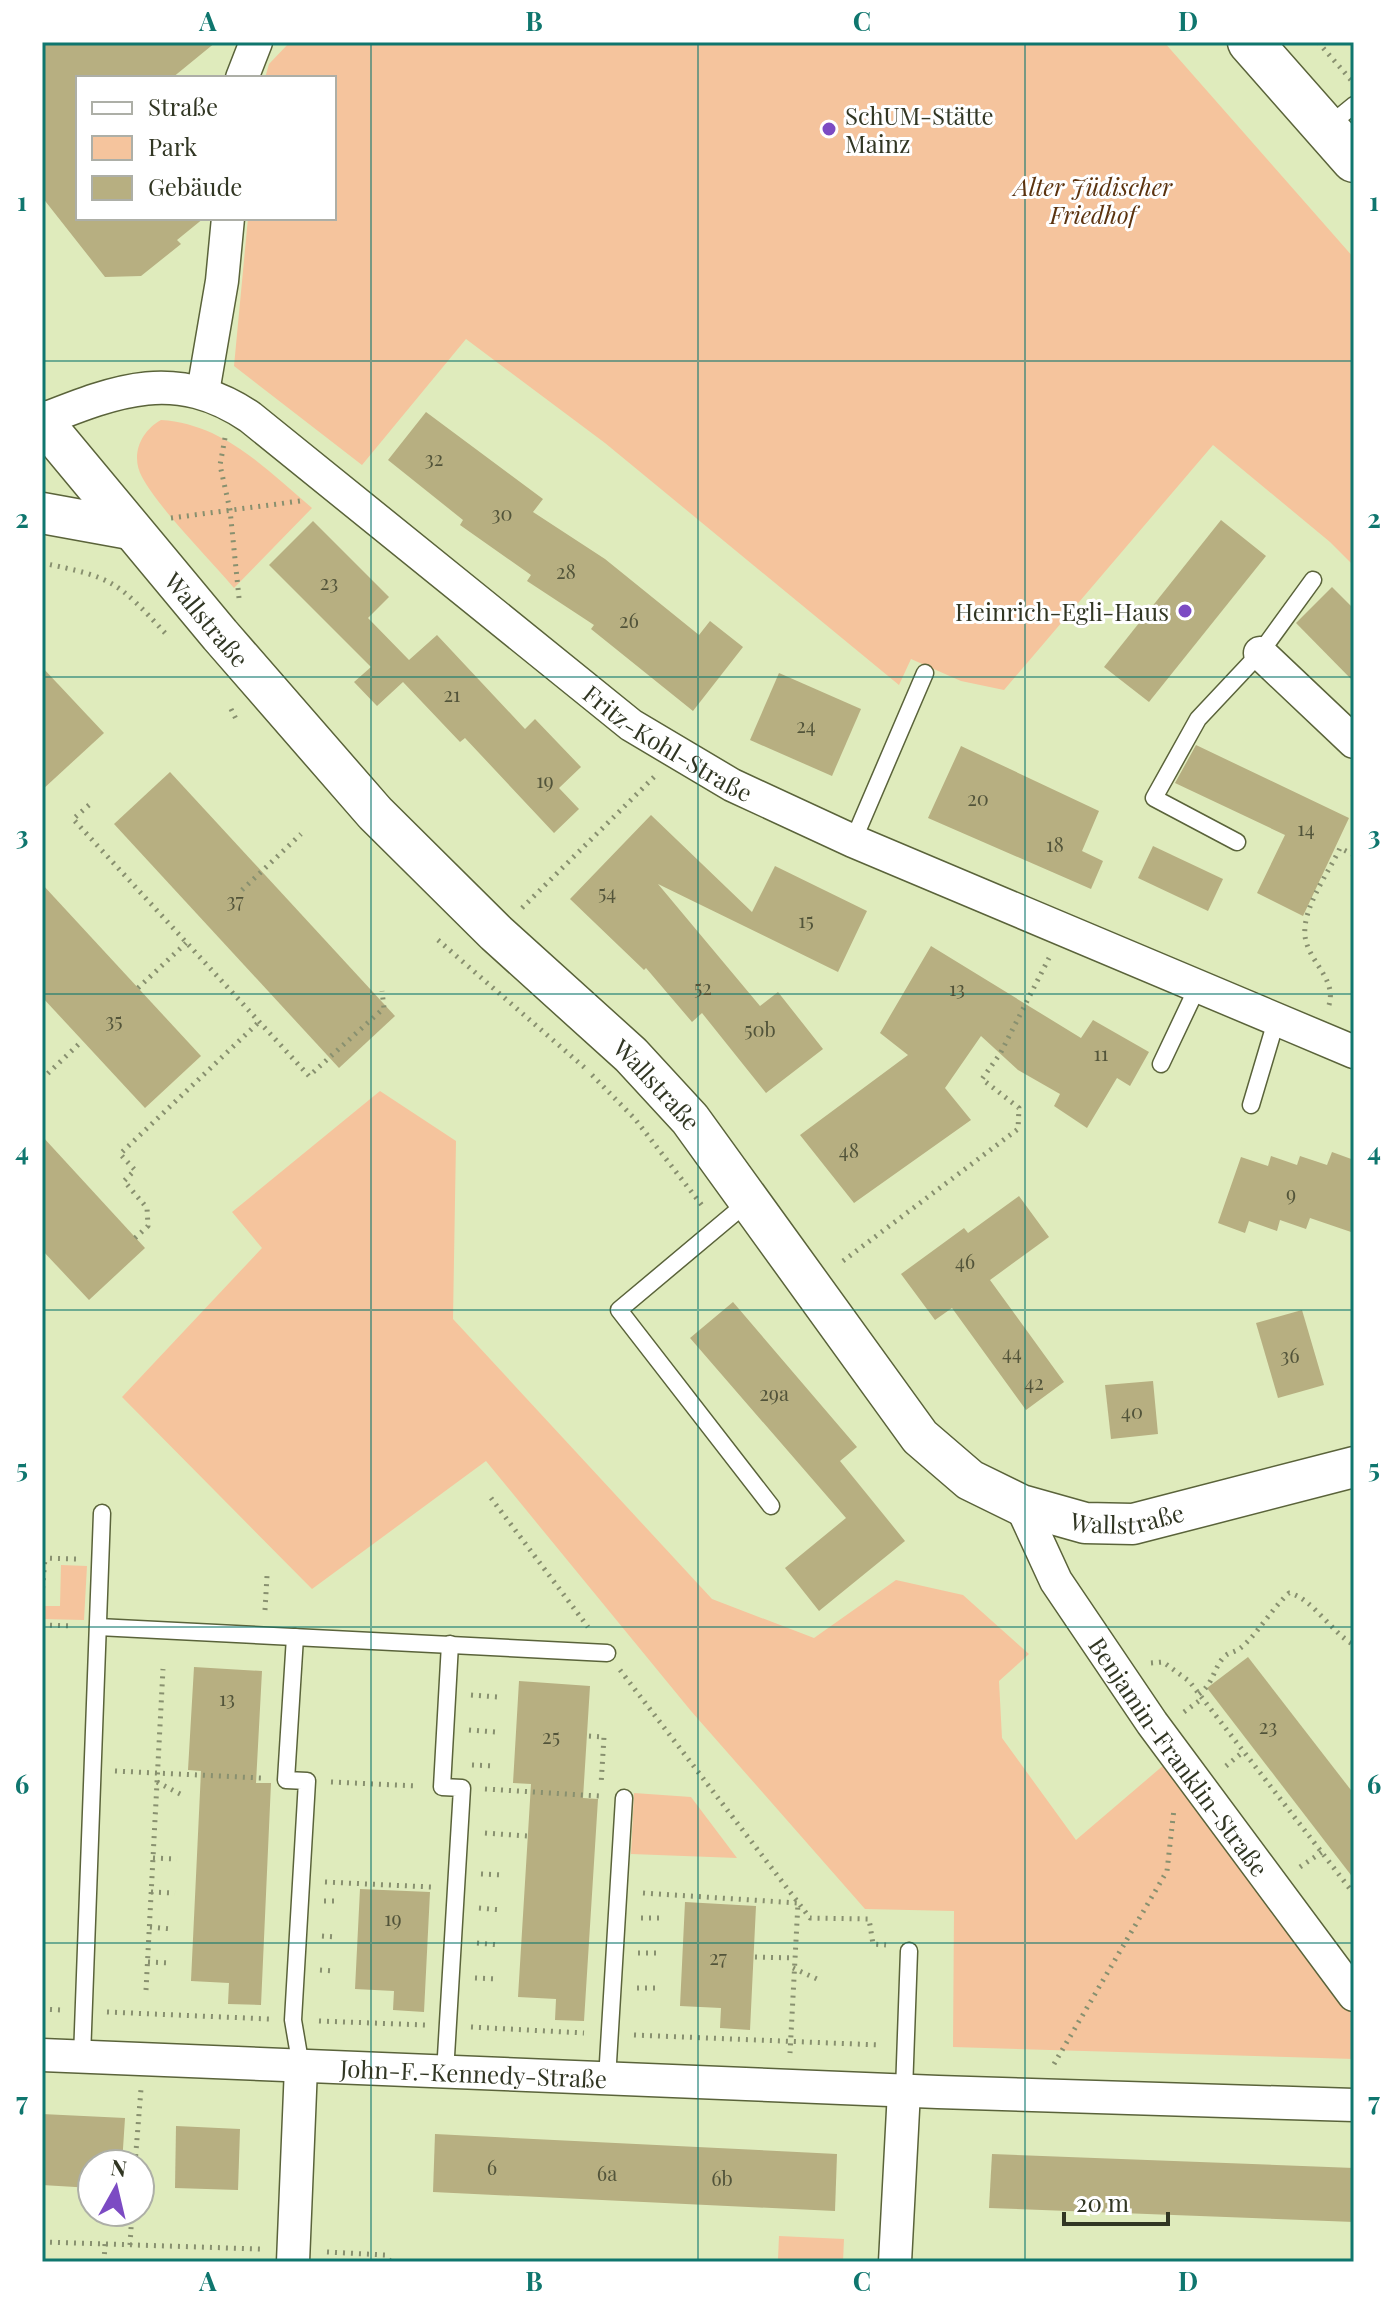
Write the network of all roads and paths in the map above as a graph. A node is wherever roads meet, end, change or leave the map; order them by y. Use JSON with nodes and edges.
{"nodes":[{"id":1,"x":256,"y":42,"type":"edge"},
{"id":2,"x":1250,"y":42,"type":"edge"},
{"id":3,"x":1318,"y":42,"type":"edge"},
{"id":4,"x":243,"y":76,"type":"edge"},
{"id":5,"x":1354,"y":84,"type":"edge"},
{"id":6,"x":1345,"y":131,"type":"edge"},
{"id":7,"x":228,"y":220,"type":"edge"},
{"id":8,"x":203,"y":392,"type":"junction"},
{"id":9,"x":42,"y":421,"type":"edge"},
{"id":10,"x":226,"y":429,"type":"dead end"},
{"id":11,"x":313,"y":500,"type":"dead end"},
{"id":12,"x":230,"y":510,"type":"junction"},
{"id":13,"x":42,"y":513,"type":"edge"},
{"id":14,"x":168,"y":519,"type":"dead end"},
{"id":15,"x":130,"y":529,"type":"junction"},
{"id":16,"x":42,"y":563,"type":"edge"},
{"id":17,"x":1313,"y":580,"type":"dead end"},
{"id":18,"x":239,"y":601,"type":"dead end"},
{"id":19,"x":173,"y":641,"type":"dead end"},
{"id":20,"x":1260,"y":653,"type":"junction"},
{"id":21,"x":925,"y":673,"type":"dead end"},
{"id":22,"x":228,"y":701,"type":"dead end"},
{"id":23,"x":237,"y":721,"type":"dead end"},
{"id":24,"x":1354,"y":742,"type":"edge"},
{"id":25,"x":657,"y":774,"type":"dead end"},
{"id":26,"x":89,"y":805,"type":"dead end"},
{"id":27,"x":301,"y":834,"type":"dead end"},
{"id":28,"x":853,"y":841,"type":"junction"},
{"id":29,"x":1237,"y":842,"type":"dead end"},
{"id":30,"x":1354,"y":855,"type":"edge"},
{"id":31,"x":242,"y":890,"type":"dead end"},
{"id":32,"x":496,"y":933,"type":"junction"},
{"id":33,"x":186,"y":943,"type":"junction"},
{"id":34,"x":1044,"y":968,"type":"dead end"},
{"id":35,"x":138,"y":988,"type":"dead end"},
{"id":36,"x":1197,"y":988,"type":"junction"},
{"id":37,"x":382,"y":991,"type":"dead end"},
{"id":38,"x":1326,"y":1013,"type":"dead end"},
{"id":39,"x":1276,"y":1021,"type":"junction"},
{"id":40,"x":259,"y":1022,"type":"junction"},
{"id":41,"x":82,"y":1041,"type":"dead end"},
{"id":42,"x":1354,"y":1052,"type":"edge"},
{"id":43,"x":1161,"y":1064,"type":"dead end"},
{"id":44,"x":42,"y":1079,"type":"edge"},
{"id":45,"x":1251,"y":1105,"type":"dead end"},
{"id":46,"x":751,"y":1199,"type":"junction"},
{"id":47,"x":135,"y":1238,"type":"dead end"},
{"id":48,"x":843,"y":1261,"type":"dead end"},
{"id":49,"x":1354,"y":1467,"type":"edge"},
{"id":50,"x":491,"y":1498,"type":"dead end"},
{"id":51,"x":1021,"y":1505,"type":"junction"},
{"id":52,"x":771,"y":1506,"type":"dead end"},
{"id":53,"x":102,"y":1513,"type":"dead end"},
{"id":54,"x":43,"y":1558,"type":"edge"},
{"id":55,"x":64,"y":1559,"type":"dead end"},
{"id":56,"x":267,"y":1576,"type":"dead end"},
{"id":57,"x":42,"y":1596,"type":"edge"},
{"id":58,"x":98,"y":1627,"type":"junction"},
{"id":59,"x":264,"y":1635,"type":"junction"},
{"id":60,"x":295,"y":1637,"type":"junction"},
{"id":61,"x":450,"y":1644,"type":"junction"},
{"id":62,"x":1354,"y":1645,"type":"edge"},
{"id":63,"x":607,"y":1653,"type":"junction"},
{"id":64,"x":1147,"y":1663,"type":"dead end"},
{"id":65,"x":163,"y":1669,"type":"dead end"},
{"id":66,"x":1199,"y":1694,"type":"junction"},
{"id":67,"x":589,"y":1736,"type":"dead end"},
{"id":68,"x":1176,"y":1758,"type":"junction"},
{"id":69,"x":93,"y":1769,"type":"junction"},
{"id":70,"x":158,"y":1773,"type":"junction"},
{"id":71,"x":286,"y":1780,"type":"junction"},
{"id":72,"x":307,"y":1781,"type":"junction"},
{"id":73,"x":157,"y":1782,"type":"junction"},
{"id":74,"x":442,"y":1787,"type":"junction"},
{"id":75,"x":462,"y":1788,"type":"junction"},
{"id":76,"x":184,"y":1796,"type":"dead end"},
{"id":77,"x":601,"y":1796,"type":"junction"},
{"id":78,"x":624,"y":1798,"type":"joint"},
{"id":79,"x":460,"y":1832,"type":"junction"},
{"id":80,"x":527,"y":1836,"type":"dead end"},
{"id":81,"x":153,"y":1858,"type":"junction"},
{"id":82,"x":177,"y":1859,"type":"dead end"},
{"id":83,"x":301,"y":1880,"type":"junction"},
{"id":84,"x":456,"y":1888,"type":"junction"},
{"id":85,"x":151,"y":1892,"type":"junction"},
{"id":86,"x":619,"y":1892,"type":"junction"},
{"id":87,"x":175,"y":1893,"type":"dead end"},
{"id":88,"x":1354,"y":1894,"type":"edge"},
{"id":89,"x":798,"y":1903,"type":"junction"},
{"id":90,"x":150,"y":1927,"type":"junction"},
{"id":91,"x":172,"y":1929,"type":"dead end"},
{"id":92,"x":909,"y":1951,"type":"joint"},
{"id":93,"x":755,"y":1957,"type":"dead end"},
{"id":94,"x":794,"y":1958,"type":"junction"},
{"id":95,"x":148,"y":1962,"type":"junction"},
{"id":96,"x":171,"y":1963,"type":"dead end"},
{"id":97,"x":793,"y":1968,"type":"junction"},
{"id":98,"x":817,"y":1979,"type":"dead end"},
{"id":99,"x":146,"y":1990,"type":"dead end"},
{"id":100,"x":1354,"y":1995,"type":"edge"},
{"id":101,"x":84,"y":2011,"type":"junction"},
{"id":102,"x":293,"y":2020,"type":"junction"},
{"id":103,"x":448,"y":2026,"type":"junction"},
{"id":104,"x":610,"y":2034,"type":"junction"},
{"id":105,"x":791,"y":2042,"type":"junction"},
{"id":106,"x":906,"y":2046,"type":"junction"},
{"id":107,"x":42,"y":2055,"type":"edge"},
{"id":108,"x":82,"y":2057,"type":"junction"},
{"id":109,"x":143,"y":2060,"type":"junction"},
{"id":110,"x":301,"y":2067,"type":"junction"},
{"id":111,"x":445,"y":2073,"type":"junction"},
{"id":112,"x":607,"y":2079,"type":"junction"},
{"id":113,"x":789,"y":2086,"type":"junction"},
{"id":114,"x":904,"y":2091,"type":"junction"},
{"id":115,"x":1035,"y":2095,"type":"junction"},
{"id":116,"x":1354,"y":2105,"type":"edge"},
{"id":117,"x":136,"y":2148,"type":"edge"},
{"id":118,"x":131,"y":2228,"type":"edge"},
{"id":119,"x":42,"y":2242,"type":"edge"},
{"id":120,"x":105,"y":2244,"type":"junction"},
{"id":121,"x":130,"y":2245,"type":"junction"},
{"id":122,"x":293,"y":2256,"type":"edge"},
{"id":123,"x":104,"y":2262,"type":"edge"},
{"id":124,"x":391,"y":2262,"type":"edge"},
{"id":125,"x":895,"y":2262,"type":"edge"}],
"edges":[{"from":1,"to":4,"type":"street"},
{"from":2,"to":6,"type":"main road"},
{"from":3,"to":5,"type":"path"},
{"from":7,"to":8,"type":"street"},
{"from":8,"to":9,"type":"street","name":"Fritz-Kohl-Straße"},
{"from":8,"to":28,"type":"street","name":"Fritz-Kohl-Straße"},
{"from":9,"to":15,"type":"street","name":"Wallstraße"},
{"from":10,"to":12,"type":"path"},
{"from":11,"to":12,"type":"path"},
{"from":12,"to":14,"type":"path"},
{"from":12,"to":18,"type":"path"},
{"from":13,"to":15,"type":"street"},
{"from":15,"to":32,"type":"street","name":"Wallstraße"},
{"from":16,"to":19,"type":"path"},
{"from":17,"to":20,"type":"lane"},
{"from":20,"to":24,"type":"street"},
{"from":20,"to":29,"type":"lane"},
{"from":21,"to":28,"type":"lane"},
{"from":22,"to":23,"type":"path"},
{"from":25,"to":32,"type":"path"},
{"from":26,"to":33,"type":"path"},
{"from":27,"to":31,"type":"path"},
{"from":28,"to":36,"type":"street","name":"Fritz-Kohl-Straße"},
{"from":30,"to":38,"type":"path"},
{"from":32,"to":46,"type":"street","name":"Wallstraße"},
{"from":33,"to":35,"type":"path"},
{"from":33,"to":40,"type":"path"},
{"from":34,"to":48,"type":"path"},
{"from":36,"to":39,"type":"street","name":"Fritz-Kohl-Straße"},
{"from":36,"to":43,"type":"lane"},
{"from":37,"to":40,"type":"path"},
{"from":39,"to":42,"type":"street","name":"Fritz-Kohl-Straße"},
{"from":39,"to":45,"type":"lane"},
{"from":40,"to":47,"type":"path"},
{"from":41,"to":44,"type":"path"},
{"from":46,"to":51,"type":"street","name":"Wallstraße"},
{"from":46,"to":52,"type":"lane"},
{"from":49,"to":51,"type":"street","name":"Wallstraße"},
{"from":50,"to":63,"type":"path"},
{"from":51,"to":68,"type":"street","name":"Benjamin-Franklin-Straße"},
{"from":53,"to":58,"type":"lane"},
{"from":54,"to":55,"type":"path"},
{"from":54,"to":57,"type":"path"},
{"from":56,"to":59,"type":"path"},
{"from":58,"to":59,"type":"lane"},
{"from":58,"to":69,"type":"lane"},
{"from":59,"to":60,"type":"lane"},
{"from":60,"to":61,"type":"lane"},
{"from":60,"to":71,"type":"lane"},
{"from":61,"to":63,"type":"lane"},
{"from":61,"to":74,"type":"lane"},
{"from":62,"to":66,"type":"path"},
{"from":63,"to":89,"type":"path"},
{"from":64,"to":66,"type":"path"},
{"from":65,"to":70,"type":"path"},
{"from":66,"to":88,"type":"path"},
{"from":67,"to":77,"type":"path"},
{"from":68,"to":100,"type":"street","name":"Benjamin-Franklin-Straße"},
{"from":68,"to":115,"type":"path"},
{"from":69,"to":70,"type":"path"},
{"from":69,"to":101,"type":"lane"},
{"from":70,"to":71,"type":"path"},
{"from":70,"to":73,"type":"path"},
{"from":71,"to":72,"type":"lane"},
{"from":72,"to":74,"type":"path"},
{"from":72,"to":83,"type":"lane"},
{"from":73,"to":76,"type":"path"},
{"from":73,"to":81,"type":"path"},
{"from":74,"to":75,"type":"lane"},
{"from":75,"to":77,"type":"path"},
{"from":75,"to":79,"type":"lane"},
{"from":77,"to":78,"type":"path"},
{"from":78,"to":86,"type":"lane"},
{"from":79,"to":80,"type":"path"},
{"from":79,"to":84,"type":"lane"},
{"from":81,"to":82,"type":"path"},
{"from":81,"to":85,"type":"path"},
{"from":83,"to":84,"type":"path"},
{"from":83,"to":102,"type":"lane"},
{"from":84,"to":103,"type":"lane"},
{"from":85,"to":87,"type":"path"},
{"from":85,"to":90,"type":"path"},
{"from":86,"to":89,"type":"path"},
{"from":86,"to":104,"type":"lane"},
{"from":89,"to":92,"type":"path"},
{"from":89,"to":94,"type":"path"},
{"from":90,"to":91,"type":"path"},
{"from":90,"to":95,"type":"path"},
{"from":92,"to":106,"type":"lane"},
{"from":93,"to":94,"type":"path"},
{"from":94,"to":97,"type":"path"},
{"from":95,"to":96,"type":"path"},
{"from":95,"to":99,"type":"path"},
{"from":97,"to":98,"type":"path"},
{"from":97,"to":105,"type":"path"},
{"from":101,"to":102,"type":"path"},
{"from":101,"to":108,"type":"lane"},
{"from":102,"to":103,"type":"path"},
{"from":102,"to":110,"type":"lane"},
{"from":103,"to":104,"type":"path"},
{"from":103,"to":111,"type":"lane"},
{"from":104,"to":105,"type":"path"},
{"from":104,"to":112,"type":"lane"},
{"from":105,"to":106,"type":"path"},
{"from":105,"to":113,"type":"path"},
{"from":106,"to":114,"type":"lane"},
{"from":107,"to":108,"type":"street","name":"John-F.-Kennedy-Straße"},
{"from":108,"to":109,"type":"street","name":"John-F.-Kennedy-Straße"},
{"from":109,"to":110,"type":"street","name":"John-F.-Kennedy-Straße"},
{"from":109,"to":117,"type":"path"},
{"from":110,"to":111,"type":"street","name":"John-F.-Kennedy-Straße"},
{"from":110,"to":122,"type":"street"},
{"from":111,"to":112,"type":"street","name":"John-F.-Kennedy-Straße"},
{"from":112,"to":113,"type":"street","name":"John-F.-Kennedy-Straße"},
{"from":113,"to":114,"type":"street","name":"John-F.-Kennedy-Straße"},
{"from":114,"to":115,"type":"street"},
{"from":114,"to":125,"type":"street"},
{"from":115,"to":116,"type":"street"},
{"from":118,"to":121,"type":"path"},
{"from":119,"to":120,"type":"path"},
{"from":120,"to":121,"type":"path"},
{"from":120,"to":123,"type":"path"},
{"from":121,"to":122,"type":"path"},
{"from":122,"to":124,"type":"path"}]}
